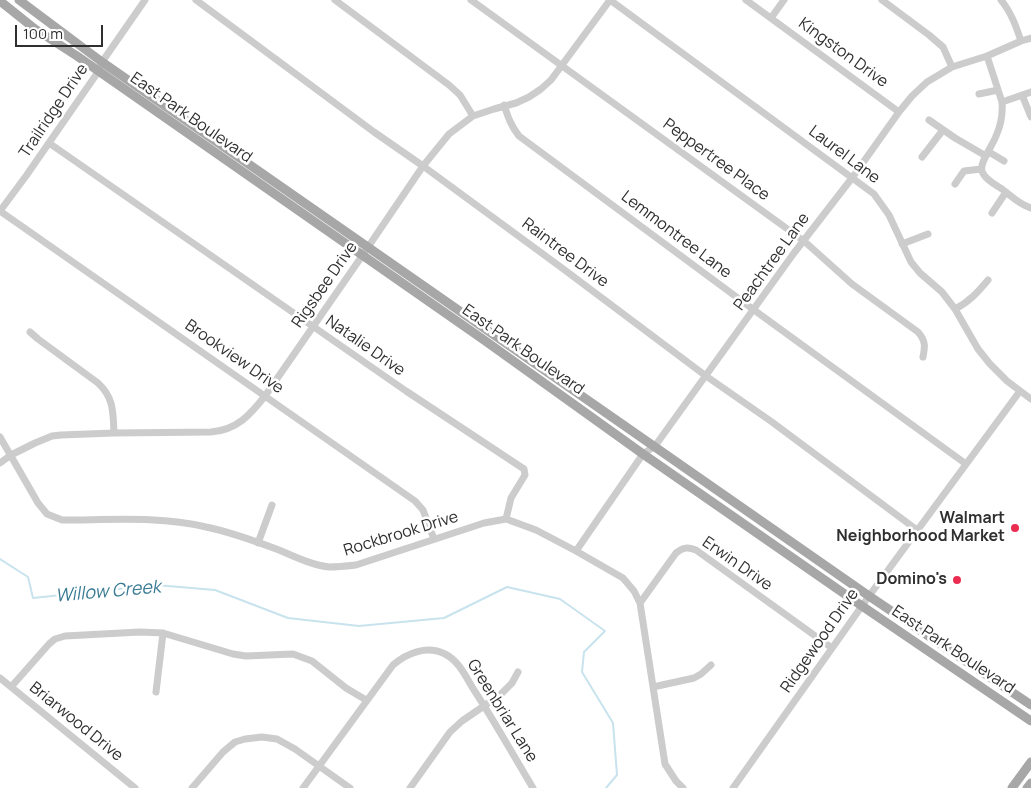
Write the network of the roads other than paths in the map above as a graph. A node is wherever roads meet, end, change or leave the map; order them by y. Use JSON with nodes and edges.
{"nodes":[{"id":1,"x":18,"y":0,"type":"edge"},
{"id":2,"x":145,"y":0,"type":"edge"},
{"id":3,"x":196,"y":0,"type":"edge"},
{"id":4,"x":335,"y":0,"type":"edge"},
{"id":5,"x":472,"y":0,"type":"edge"},
{"id":6,"x":610,"y":0,"type":"edge"},
{"id":7,"x":746,"y":0,"type":"edge"},
{"id":8,"x":784,"y":0,"type":"edge"},
{"id":9,"x":882,"y":0,"type":"edge"},
{"id":10,"x":1001,"y":0,"type":"edge"},
{"id":11,"x":0,"y":1,"type":"edge"},
{"id":12,"x":42,"y":18,"type":"junction"},
{"id":13,"x":771,"y":18,"type":"junction"},
{"id":14,"x":34,"y":29,"type":"junction"},
{"id":15,"x":1031,"y":38,"type":"edge"},
{"id":16,"x":1021,"y":41,"type":"junction"},
{"id":17,"x":987,"y":56,"type":"junction"},
{"id":18,"x":102,"y":62,"type":"junction"},
{"id":19,"x":562,"y":66,"type":"junction"},
{"id":20,"x":952,"y":67,"type":"junction"},
{"id":21,"x":98,"y":72,"type":"junction"},
{"id":22,"x":998,"y":90,"type":"junction"},
{"id":23,"x":1031,"y":92,"type":"edge"},
{"id":24,"x":979,"y":94,"type":"dead end"},
{"id":25,"x":1022,"y":95,"type":"junction"},
{"id":26,"x":1002,"y":102,"type":"junction"},
{"id":27,"x":504,"y":105,"type":"junction"},
{"id":28,"x":899,"y":112,"type":"junction"},
{"id":29,"x":474,"y":116,"type":"junction"},
{"id":30,"x":1031,"y":117,"type":"edge"},
{"id":31,"x":930,"y":120,"type":"dead end"},
{"id":32,"x":943,"y":130,"type":"junction"},
{"id":33,"x":49,"y":143,"type":"junction"},
{"id":34,"x":988,"y":154,"type":"junction"},
{"id":35,"x":922,"y":157,"type":"dead end"},
{"id":36,"x":1004,"y":161,"type":"dead end"},
{"id":37,"x":423,"y":166,"type":"junction"},
{"id":38,"x":982,"y":169,"type":"junction"},
{"id":39,"x":852,"y":178,"type":"junction"},
{"id":40,"x":955,"y":184,"type":"dead end"},
{"id":41,"x":1006,"y":192,"type":"junction"},
{"id":42,"x":1031,"y":208,"type":"edge"},
{"id":43,"x":0,"y":211,"type":"edge"},
{"id":44,"x":992,"y":213,"type":"dead end"},
{"id":45,"x":928,"y":234,"type":"dead end"},
{"id":46,"x":804,"y":241,"type":"junction"},
{"id":47,"x":902,"y":244,"type":"junction"},
{"id":48,"x":368,"y":247,"type":"junction"},
{"id":49,"x":362,"y":256,"type":"junction"},
{"id":50,"x":988,"y":280,"type":"dead end"},
{"id":51,"x":955,"y":309,"type":"junction"},
{"id":52,"x":754,"y":310,"type":"junction"},
{"id":53,"x":313,"y":327,"type":"junction"},
{"id":54,"x":30,"y":332,"type":"dead end"},
{"id":55,"x":922,"y":357,"type":"dead end"},
{"id":56,"x":706,"y":376,"type":"junction"},
{"id":57,"x":1020,"y":391,"type":"junction"},
{"id":58,"x":265,"y":396,"type":"junction"},
{"id":59,"x":1031,"y":399,"type":"edge"},
{"id":60,"x":114,"y":433,"type":"junction"},
{"id":61,"x":0,"y":438,"type":"edge"},
{"id":62,"x":655,"y":446,"type":"junction"},
{"id":63,"x":643,"y":454,"type":"junction"},
{"id":64,"x":11,"y":455,"type":"junction"},
{"id":65,"x":0,"y":463,"type":"edge"},
{"id":66,"x":966,"y":464,"type":"junction"},
{"id":67,"x":272,"y":505,"type":"dead end"},
{"id":68,"x":506,"y":519,"type":"junction"},
{"id":69,"x":917,"y":530,"type":"junction"},
{"id":70,"x":434,"y":539,"type":"junction"},
{"id":71,"x":258,"y":542,"type":"junction"},
{"id":72,"x":576,"y":551,"type":"junction"},
{"id":73,"x":869,"y":596,"type":"junction"},
{"id":74,"x":640,"y":603,"type":"junction"},
{"id":75,"x":862,"y":606,"type":"junction"},
{"id":76,"x":162,"y":633,"type":"junction"},
{"id":77,"x":832,"y":648,"type":"junction"},
{"id":78,"x":711,"y":665,"type":"dead end"},
{"id":79,"x":518,"y":672,"type":"dead end"},
{"id":80,"x":0,"y":678,"type":"edge"},
{"id":81,"x":11,"y":687,"type":"junction"},
{"id":82,"x":653,"y":687,"type":"junction"},
{"id":83,"x":156,"y":692,"type":"dead end"},
{"id":84,"x":366,"y":700,"type":"junction"},
{"id":85,"x":1031,"y":705,"type":"edge"},
{"id":86,"x":485,"y":706,"type":"junction"},
{"id":87,"x":1031,"y":721,"type":"edge"},
{"id":88,"x":1031,"y":762,"type":"edge"},
{"id":89,"x":319,"y":766,"type":"junction"},
{"id":90,"x":1031,"y":783,"type":"edge"},
{"id":91,"x":135,"y":788,"type":"edge"},
{"id":92,"x":192,"y":788,"type":"edge"},
{"id":93,"x":303,"y":788,"type":"edge"},
{"id":94,"x":350,"y":788,"type":"edge"},
{"id":95,"x":410,"y":788,"type":"edge"},
{"id":96,"x":533,"y":788,"type":"edge"},
{"id":97,"x":683,"y":788,"type":"edge"},
{"id":98,"x":733,"y":788,"type":"edge"},
{"id":99,"x":1012,"y":788,"type":"edge"},
{"id":100,"x":1028,"y":788,"type":"edge"}],
"edges":[{"from":1,"to":12,"type":"main road","name":"East Park Boulevard"},
{"from":2,"to":18,"type":"street","name":"Trailridge Drive"},
{"from":3,"to":37,"type":"street","name":"Raintree Drive"},
{"from":4,"to":29,"type":"street"},
{"from":5,"to":19,"type":"street","name":"Peppertree Place"},
{"from":6,"to":19,"type":"street","name":"Rigsbee Drive"},
{"from":6,"to":39,"type":"street","name":"Laurel Lane"},
{"from":7,"to":13,"type":"street","name":"Kingston Drive"},
{"from":8,"to":13,"type":"street"},
{"from":9,"to":20,"type":"street"},
{"from":10,"to":16,"type":"street"},
{"from":11,"to":14,"type":"main road","name":"East Park Boulevard"},
{"from":12,"to":14,"type":"main road"},
{"from":12,"to":18,"type":"main road","name":"East Park Boulevard"},
{"from":13,"to":28,"type":"street","name":"Kingston Drive"},
{"from":14,"to":21,"type":"main road","name":"East Park Boulevard"},
{"from":15,"to":16,"type":"street","name":"Peachtree Lane"},
{"from":16,"to":17,"type":"street","name":"Peachtree Lane"},
{"from":17,"to":20,"type":"street","name":"Peachtree Lane"},
{"from":17,"to":22,"type":"street"},
{"from":18,"to":21,"type":"street","name":"Trailridge Drive"},
{"from":18,"to":48,"type":"main road","name":"East Park Boulevard"},
{"from":19,"to":27,"type":"street","name":"Rigsbee Drive"},
{"from":19,"to":46,"type":"street","name":"Peppertree Place"},
{"from":20,"to":28,"type":"street","name":"Peachtree Lane"},
{"from":21,"to":33,"type":"street","name":"Trailridge Drive"},
{"from":21,"to":49,"type":"main road","name":"East Park Boulevard"},
{"from":22,"to":24,"type":"street"},
{"from":22,"to":26,"type":"street"},
{"from":23,"to":25,"type":"street"},
{"from":25,"to":26,"type":"street"},
{"from":25,"to":30,"type":"street"},
{"from":26,"to":34,"type":"street"},
{"from":27,"to":29,"type":"street","name":"Rigsbee Drive"},
{"from":27,"to":52,"type":"street","name":"Lemmontree Lane"},
{"from":28,"to":39,"type":"street","name":"Peachtree Lane"},
{"from":29,"to":37,"type":"street","name":"Rigsbee Drive"},
{"from":31,"to":32,"type":"street"},
{"from":32,"to":34,"type":"street"},
{"from":32,"to":35,"type":"street"},
{"from":33,"to":43,"type":"street","name":"Trailridge Drive"},
{"from":33,"to":53,"type":"street","name":"Natalie Drive"},
{"from":34,"to":36,"type":"street"},
{"from":34,"to":38,"type":"street"},
{"from":37,"to":48,"type":"street","name":"Rigsbee Drive"},
{"from":37,"to":56,"type":"street","name":"Raintree Drive"},
{"from":38,"to":40,"type":"street"},
{"from":38,"to":41,"type":"street"},
{"from":39,"to":46,"type":"street","name":"Peachtree Lane"},
{"from":39,"to":47,"type":"street","name":"Laurel Lane"},
{"from":41,"to":42,"type":"street"},
{"from":41,"to":44,"type":"street"},
{"from":43,"to":58,"type":"street","name":"Brookview Drive"},
{"from":45,"to":47,"type":"street"},
{"from":46,"to":52,"type":"street","name":"Peachtree Lane"},
{"from":46,"to":55,"type":"street","name":"Peppertree Place"},
{"from":47,"to":51,"type":"street","name":"Laurel Lane"},
{"from":48,"to":49,"type":"street","name":"Rigsbee Drive"},
{"from":48,"to":62,"type":"main road","name":"East Park Boulevard"},
{"from":49,"to":53,"type":"street","name":"Rigsbee Drive"},
{"from":49,"to":63,"type":"main road","name":"East Park Boulevard"},
{"from":50,"to":51,"type":"street"},
{"from":51,"to":57,"type":"street","name":"Laurel Lane"},
{"from":52,"to":56,"type":"street","name":"Peachtree Lane"},
{"from":52,"to":66,"type":"street","name":"Lemmontree Lane"},
{"from":53,"to":58,"type":"street","name":"Rigsbee Drive"},
{"from":53,"to":68,"type":"street","name":"Natalie Drive"},
{"from":54,"to":60,"type":"street"},
{"from":56,"to":62,"type":"street","name":"Peachtree Lane"},
{"from":56,"to":69,"type":"street","name":"Raintree Drive"},
{"from":57,"to":59,"type":"street","name":"Laurel Lane"},
{"from":57,"to":66,"type":"street","name":"Ridgewood Drive"},
{"from":58,"to":60,"type":"street","name":"Rigsbee Drive"},
{"from":58,"to":70,"type":"street","name":"Brookview Drive"},
{"from":60,"to":64,"type":"street","name":"Rigsbee Drive"},
{"from":61,"to":64,"type":"street","name":"Rockbrook Drive"},
{"from":62,"to":63,"type":"street","name":"Peachtree Lane"},
{"from":62,"to":73,"type":"main road","name":"East Park Boulevard"},
{"from":63,"to":72,"type":"street","name":"Peachtree Lane"},
{"from":63,"to":75,"type":"main road","name":"East Park Boulevard"},
{"from":64,"to":65,"type":"street","name":"Rigsbee Drive"},
{"from":64,"to":71,"type":"street","name":"Rockbrook Drive"},
{"from":66,"to":69,"type":"street","name":"Ridgewood Drive"},
{"from":67,"to":71,"type":"street"},
{"from":68,"to":70,"type":"street","name":"Rockbrook Drive"},
{"from":68,"to":72,"type":"street"},
{"from":69,"to":73,"type":"street","name":"Ridgewood Drive"},
{"from":70,"to":71,"type":"street","name":"Rockbrook Drive"},
{"from":72,"to":74,"type":"street"},
{"from":73,"to":75,"type":"street","name":"Ridgewood Drive"},
{"from":73,"to":85,"type":"main road","name":"East Park Boulevard"},
{"from":74,"to":77,"type":"street","name":"Erwin Drive"},
{"from":74,"to":82,"type":"street"},
{"from":75,"to":77,"type":"street","name":"Ridgewood Drive"},
{"from":75,"to":87,"type":"main road","name":"East Park Boulevard"},
{"from":76,"to":81,"type":"street"},
{"from":76,"to":83,"type":"street"},
{"from":76,"to":84,"type":"street"},
{"from":77,"to":98,"type":"street","name":"Ridgewood Drive"},
{"from":78,"to":82,"type":"street"},
{"from":79,"to":86,"type":"street"},
{"from":80,"to":81,"type":"street","name":"Briarwood Drive"},
{"from":81,"to":91,"type":"street","name":"Briarwood Drive"},
{"from":82,"to":97,"type":"street"},
{"from":84,"to":86,"type":"street","name":"Greenbriar Lane"},
{"from":84,"to":89,"type":"street","name":"Greenbriar Lane"},
{"from":86,"to":95,"type":"street"},
{"from":86,"to":96,"type":"street","name":"Greenbriar Lane"},
{"from":88,"to":99,"type":"main road"},
{"from":89,"to":92,"type":"street"},
{"from":89,"to":93,"type":"street","name":"Greenbriar Lane"},
{"from":89,"to":94,"type":"street"},
{"from":90,"to":100,"type":"main road"}]}
